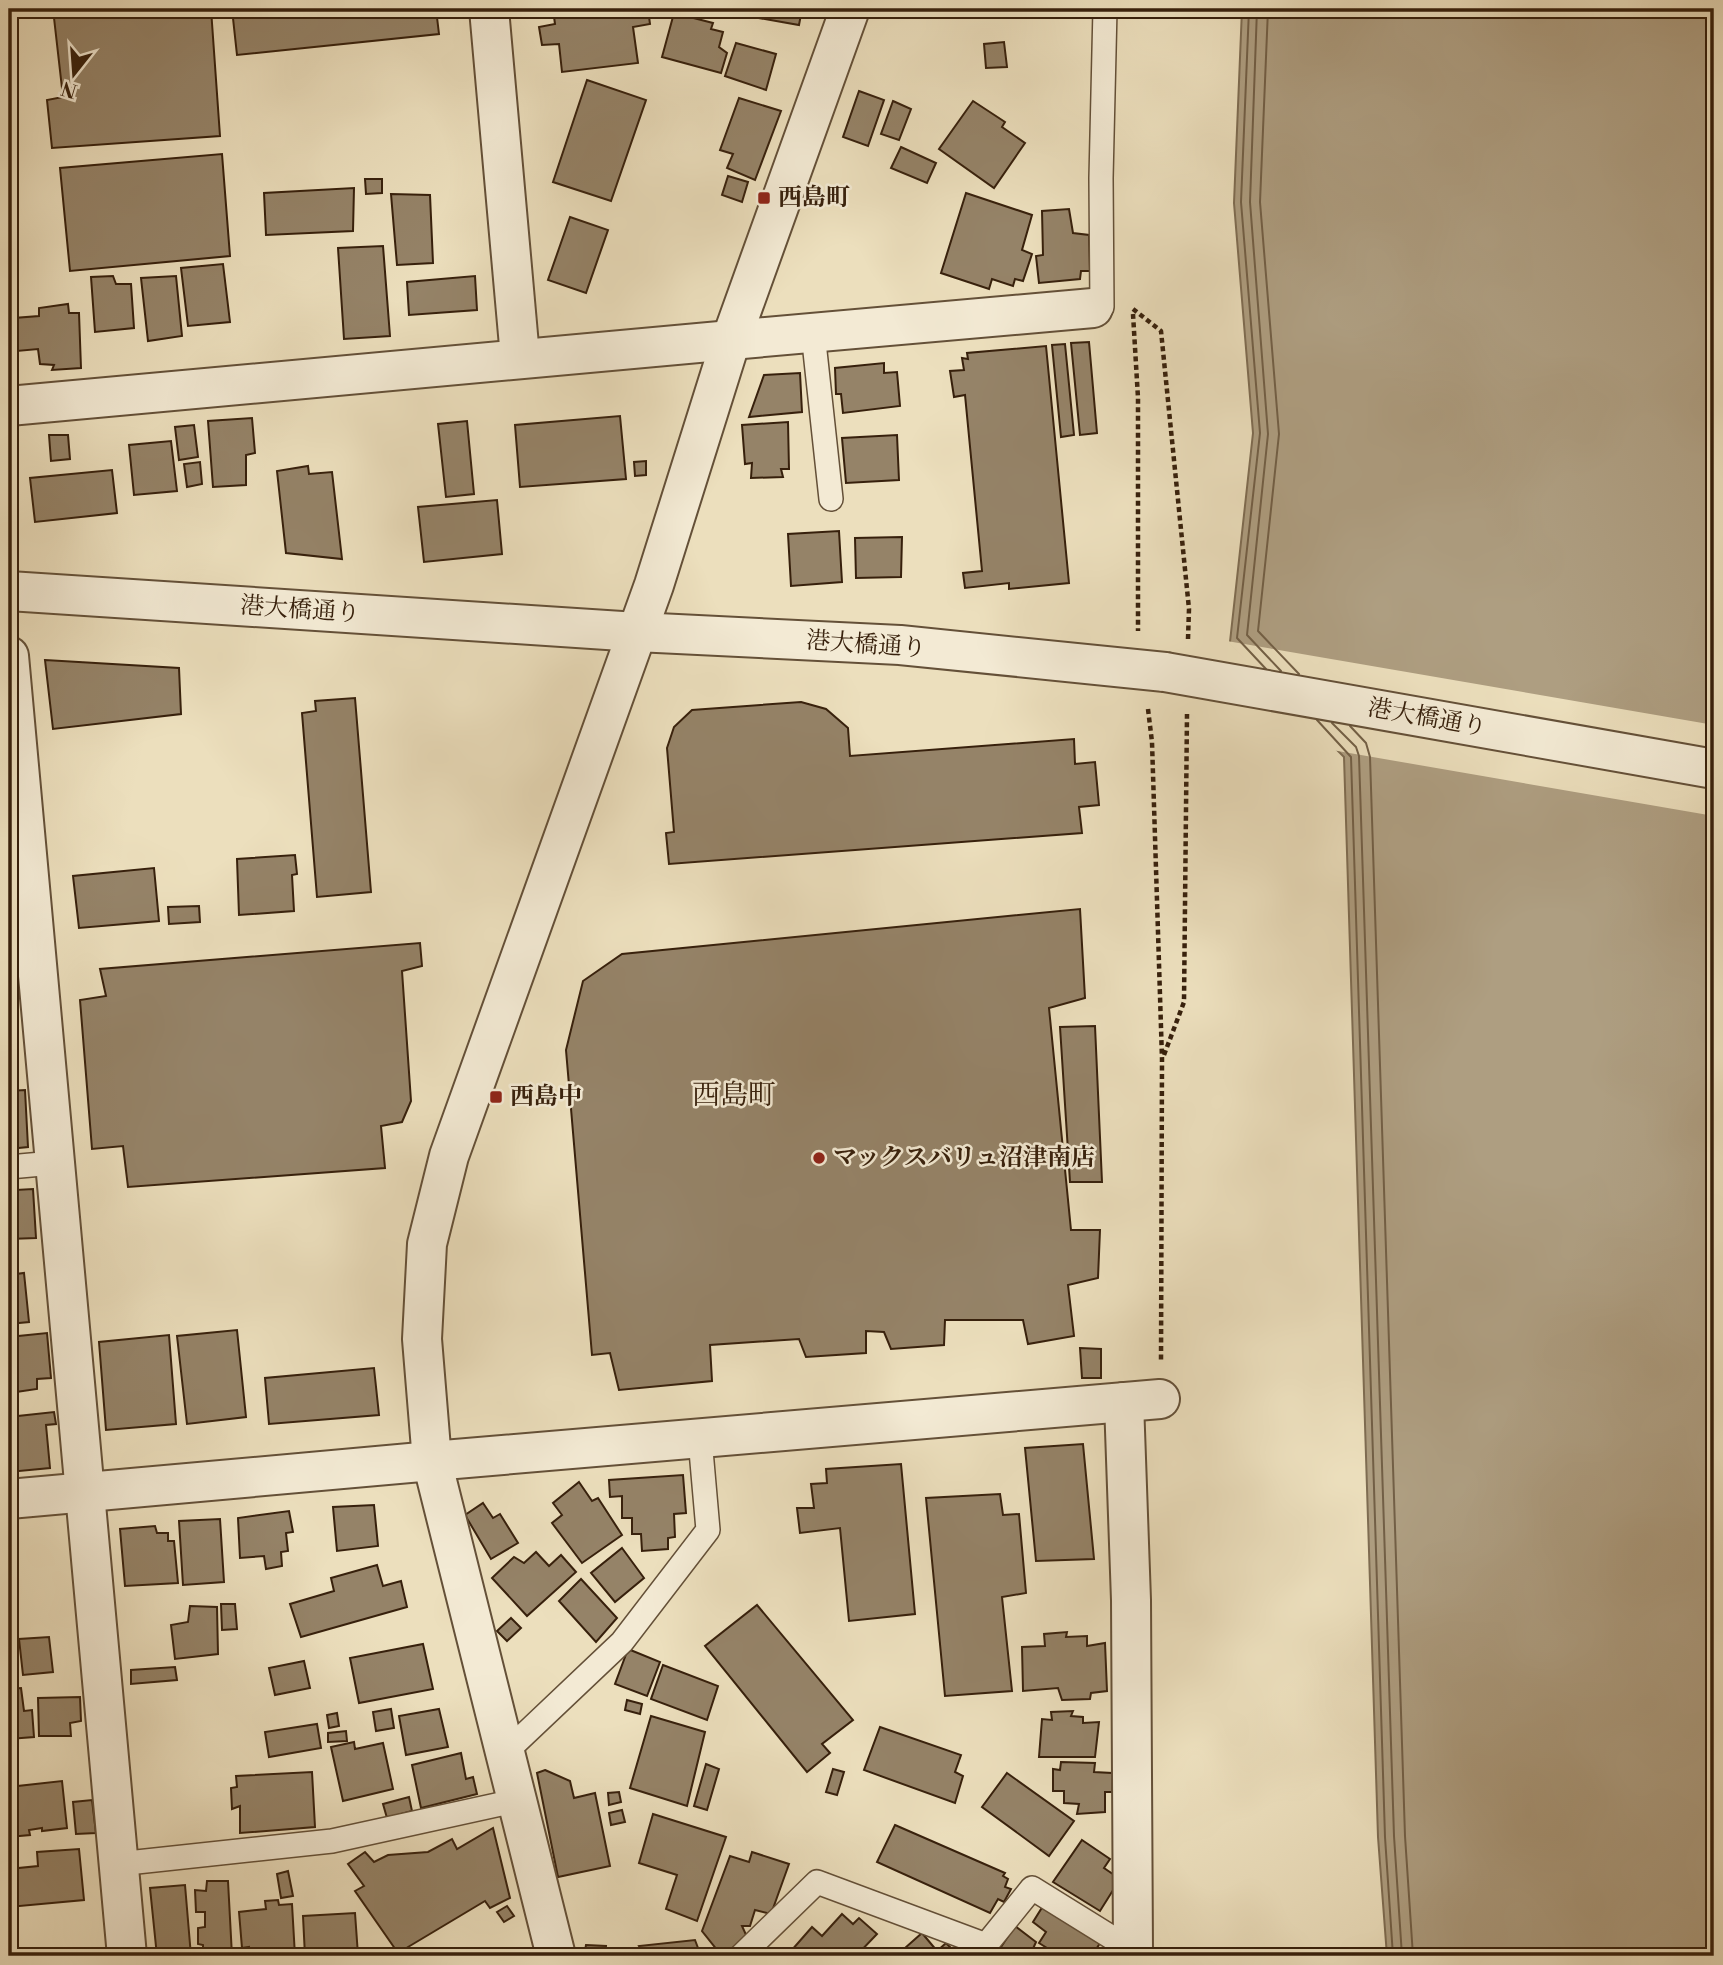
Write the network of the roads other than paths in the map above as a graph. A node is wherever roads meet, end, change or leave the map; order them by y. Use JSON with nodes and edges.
{"nodes":[{"id":1,"x":489,"y":9,"type":"edge"},
{"id":2,"x":850,"y":9,"type":"edge"},
{"id":3,"x":1105,"y":9,"type":"edge"},
{"id":4,"x":1093,"y":307,"type":"joint"},
{"id":5,"x":813,"y":333,"type":"junction"},
{"id":6,"x":732,"y":340,"type":"junction"},
{"id":7,"x":520,"y":357,"type":"junction"},
{"id":8,"x":9,"y":406,"type":"edge"},
{"id":9,"x":831,"y":499,"type":"dead end"},
{"id":10,"x":9,"y":591,"type":"edge"},
{"id":11,"x":637,"y":632,"type":"junction"},
{"id":12,"x":9,"y":656,"type":"edge"},
{"id":13,"x":1714,"y":769,"type":"edge"},
{"id":14,"x":53,"y":1163,"type":"junction"},
{"id":15,"x":9,"y":1167,"type":"edge"},
{"id":16,"x":700,"y":1439,"type":"junction"},
{"id":17,"x":432,"y":1461,"type":"junction"},
{"id":18,"x":83,"y":1492,"type":"junction"},
{"id":19,"x":9,"y":1499,"type":"edge"},
{"id":20,"x":507,"y":1751,"type":"junction"},
{"id":21,"x":519,"y":1801,"type":"junction"},
{"id":22,"x":118,"y":1864,"type":"junction"},
{"id":23,"x":1136,"y":1954,"type":"edge"},
{"id":24,"x":127,"y":1956,"type":"edge"},
{"id":25,"x":556,"y":1956,"type":"edge"},
{"id":26,"x":741,"y":1956,"type":"edge"}],
"edges":[{"from":1,"to":7,"type":"street"},
{"from":2,"to":6,"type":"street"},
{"from":3,"to":4,"type":"lane"},
{"from":4,"to":5,"type":"street"},
{"from":5,"to":6,"type":"street"},
{"from":5,"to":9,"type":"lane"},
{"from":6,"to":7,"type":"street"},
{"from":6,"to":11,"type":"street"},
{"from":7,"to":8,"type":"street"},
{"from":10,"to":11,"type":"street","name":"港大橋通り"},
{"from":11,"to":13,"type":"street","name":"港大橋通り","bridge":true},
{"from":11,"to":17,"type":"street"},
{"from":12,"to":14,"type":"street"},
{"from":14,"to":15,"type":"lane"},
{"from":14,"to":18,"type":"street"},
{"from":16,"to":17,"type":"street"},
{"from":16,"to":20,"type":"lane"},
{"from":16,"to":23,"type":"street"},
{"from":17,"to":18,"type":"street"},
{"from":17,"to":20,"type":"street"},
{"from":18,"to":19,"type":"street"},
{"from":18,"to":22,"type":"street"},
{"from":20,"to":21,"type":"street"},
{"from":21,"to":22,"type":"lane"},
{"from":21,"to":25,"type":"street"},
{"from":22,"to":24,"type":"street"},
{"from":23,"to":26,"type":"lane"}]}
